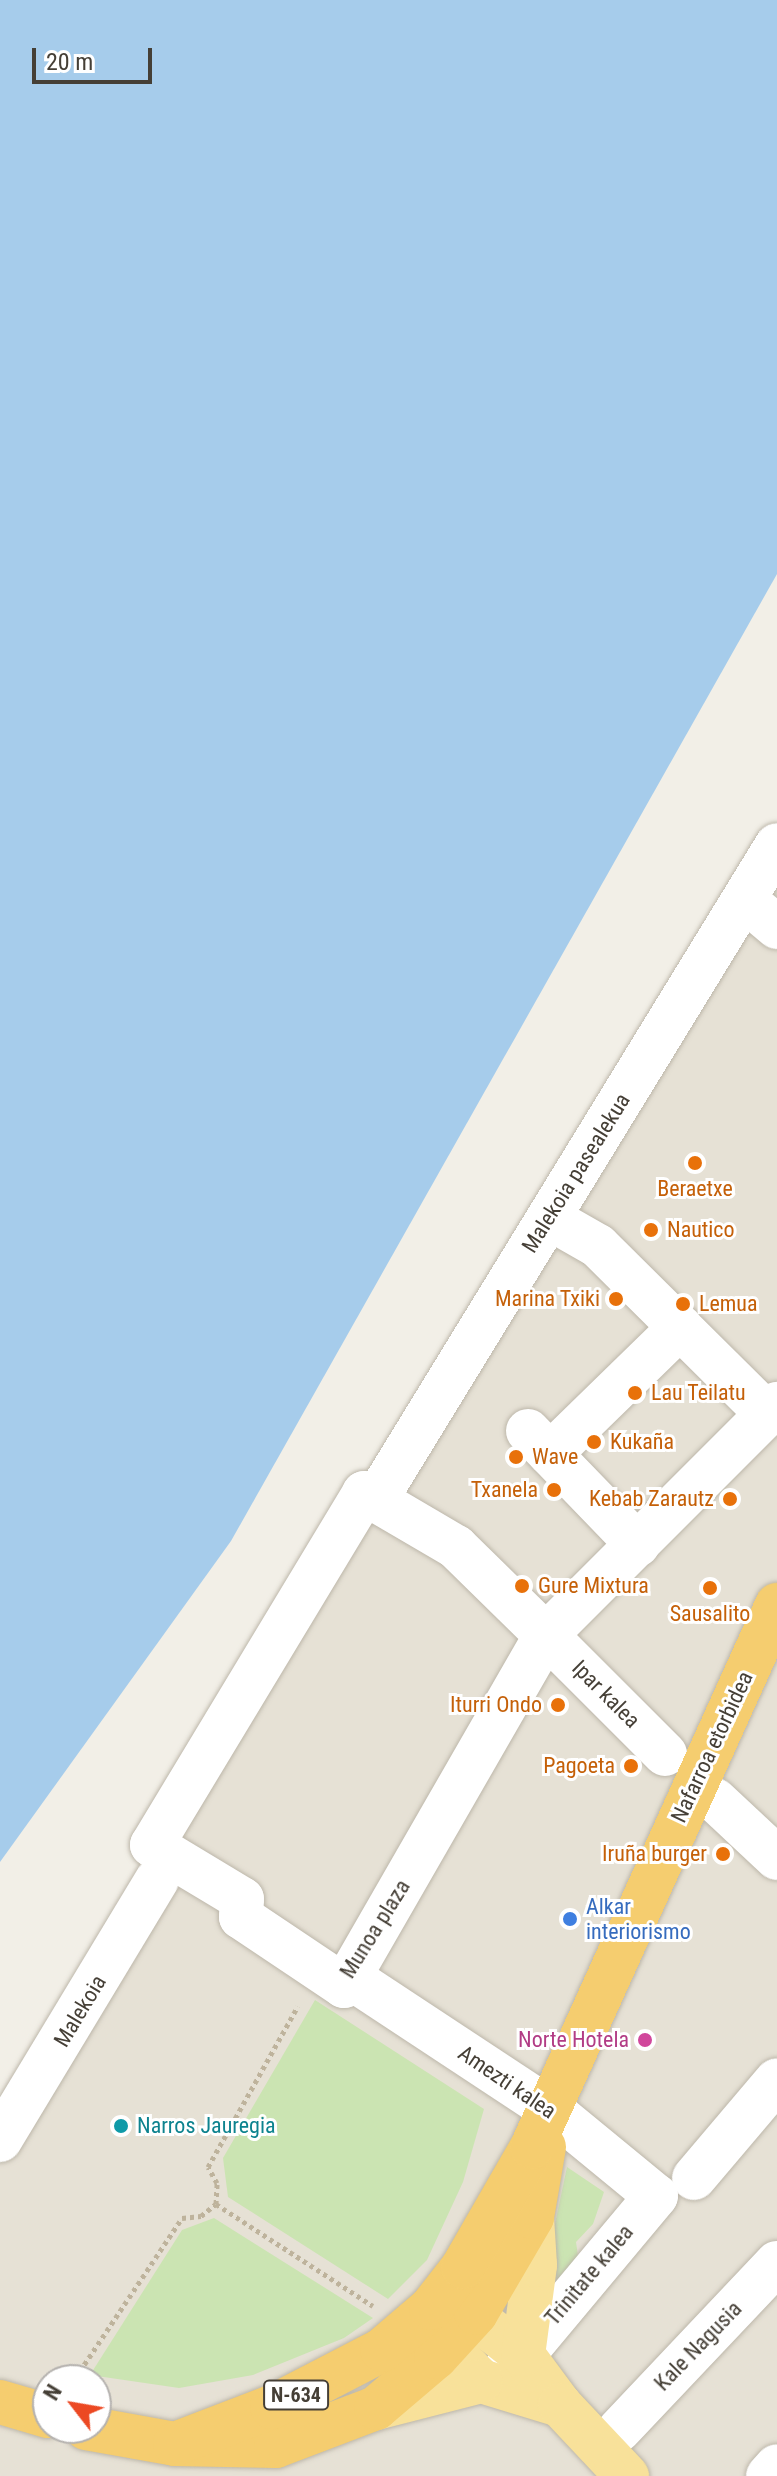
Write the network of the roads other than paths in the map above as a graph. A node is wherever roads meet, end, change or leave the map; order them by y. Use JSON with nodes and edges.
{"nodes":[{"id":1,"x":777,"y":845,"type":"edge"},
{"id":2,"x":761,"y":914,"type":"edge"},
{"id":3,"x":549,"y":1218,"type":"junction"},
{"id":4,"x":680,"y":1327,"type":"junction"},
{"id":5,"x":772,"y":1409,"type":"edge"},
{"id":6,"x":375,"y":1501,"type":"junction"},
{"id":7,"x":638,"y":1545,"type":"junction"},
{"id":8,"x":777,"y":1605,"type":"edge"},
{"id":9,"x":546,"y":1635,"type":"junction"},
{"id":10,"x":665,"y":1754,"type":"dead end"},
{"id":11,"x":715,"y":1800,"type":"dead end"},
{"id":12,"x":777,"y":1858,"type":"edge"},
{"id":13,"x":157,"y":1880,"type":"dead end"},
{"id":14,"x":334,"y":1974,"type":"junction"},
{"id":15,"x":777,"y":2080,"type":"edge"},
{"id":16,"x":541,"y":2128,"type":"junction"},
{"id":17,"x":0,"y":2140,"type":"edge"},
{"id":18,"x":675,"y":2187,"type":"junction"},
{"id":19,"x":532,"y":2217,"type":"junction"},
{"id":20,"x":777,"y":2263,"type":"edge"},
{"id":21,"x":392,"y":2319,"type":"junction"},
{"id":22,"x":458,"y":2328,"type":"junction"},
{"id":23,"x":523,"y":2355,"type":"junction"},
{"id":24,"x":481,"y":2381,"type":"junction"},
{"id":25,"x":0,"y":2402,"type":"edge"},
{"id":26,"x":560,"y":2405,"type":"junction"},
{"id":27,"x":376,"y":2408,"type":"junction"},
{"id":28,"x":32,"y":2411,"type":"edge"},
{"id":29,"x":619,"y":2430,"type":"dead end"},
{"id":30,"x":112,"y":2433,"type":"edge"},
{"id":31,"x":175,"y":2444,"type":"junction"},
{"id":32,"x":777,"y":2466,"type":"edge"},
{"id":33,"x":627,"y":2476,"type":"edge"},
{"id":34,"x":768,"y":2476,"type":"edge"}],
"edges":[{"from":1,"to":2,"type":"street","name":"Malekoia pasealekua"},
{"from":2,"to":3,"type":"street","name":"Malekoia pasealekua"},
{"from":3,"to":4,"type":"street"},
{"from":3,"to":6,"type":"street","name":"Malekoia pasealekua"},
{"from":4,"to":5,"type":"street"},
{"from":4,"to":7,"type":"street"},
{"from":5,"to":7,"type":"street"},
{"from":6,"to":9,"type":"street"},
{"from":6,"to":14,"type":"street","name":"Munoa plaza"},
{"from":7,"to":9,"type":"street"},
{"from":8,"to":16,"type":"highway","name":"Nafarroa etorbidea","number":"N-634"},
{"from":9,"to":10,"type":"street","name":"Ipar kalea"},
{"from":9,"to":14,"type":"street","name":"Munoa plaza"},
{"from":11,"to":12,"type":"street"},
{"from":13,"to":17,"type":"street","name":"Malekoia"},
{"from":14,"to":16,"type":"street","name":"Amezti kalea"},
{"from":15,"to":18,"type":"street","name":"Trinitate kalea"},
{"from":16,"to":18,"type":"street","name":"Amezti kalea"},
{"from":16,"to":19,"type":"highway","number":"N-634"},
{"from":16,"to":21,"type":"highway","number":"N-634"},
{"from":16,"to":22,"type":"main road"},
{"from":18,"to":23,"type":"street","name":"Trinitate kalea"},
{"from":19,"to":22,"type":"highway","number":"N-634"},
{"from":19,"to":23,"type":"main road"},
{"from":20,"to":29,"type":"street","name":"Kale Nagusia"},
{"from":21,"to":22,"type":"main road"},
{"from":21,"to":31,"type":"highway","number":"N-634"},
{"from":22,"to":23,"type":"main road"},
{"from":22,"to":24,"type":"main road"},
{"from":22,"to":27,"type":"highway","number":"N-634"},
{"from":23,"to":24,"type":"street","name":"Trinitate kalea"},
{"from":23,"to":26,"type":"main road"},
{"from":24,"to":26,"type":"main road"},
{"from":24,"to":27,"type":"main road"},
{"from":25,"to":28,"type":"highway"},
{"from":26,"to":33,"type":"main road"},
{"from":27,"to":31,"type":"highway","number":"N-634"},
{"from":30,"to":31,"type":"highway","number":"N-634"},
{"from":32,"to":34,"type":"street"}]}
